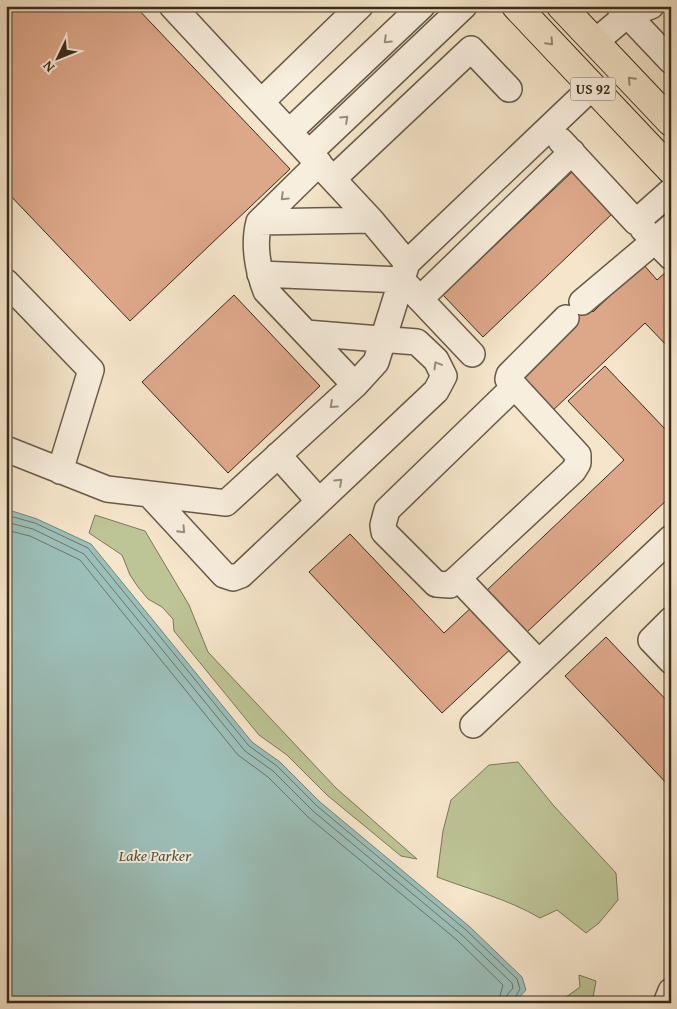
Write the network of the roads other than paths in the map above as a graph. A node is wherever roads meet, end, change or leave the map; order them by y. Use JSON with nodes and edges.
{"nodes":[{"id":1,"x":172,"y":6,"type":"edge"},
{"id":2,"x":360,"y":6,"type":"edge"},
{"id":3,"x":422,"y":6,"type":"edge"},
{"id":4,"x":464,"y":6,"type":"edge"},
{"id":5,"x":516,"y":6,"type":"edge"},
{"id":6,"x":561,"y":6,"type":"edge"},
{"id":7,"x":651,"y":6,"type":"edge"},
{"id":8,"x":623,"y":11,"type":"edge"},
{"id":9,"x":595,"y":42,"type":"junction"},
{"id":10,"x":671,"y":61,"type":"edge"},
{"id":11,"x":592,"y":87,"type":"junction"},
{"id":12,"x":509,"y":89,"type":"dead end"},
{"id":13,"x":261,"y":102,"type":"junction"},
{"id":14,"x":671,"y":122,"type":"edge"},
{"id":15,"x":548,"y":127,"type":"junction"},
{"id":16,"x":289,"y":132,"type":"junction"},
{"id":17,"x":572,"y":152,"type":"junction"},
{"id":18,"x":321,"y":165,"type":"junction"},
{"id":19,"x":671,"y":170,"type":"edge"},
{"id":20,"x":671,"y":191,"type":"edge"},
{"id":21,"x":371,"y":220,"type":"junction"},
{"id":22,"x":259,"y":222,"type":"junction"},
{"id":23,"x":636,"y":222,"type":"junction"},
{"id":24,"x":666,"y":242,"type":"edge"},
{"id":25,"x":404,"y":271,"type":"junction"},
{"id":26,"x":260,"y":274,"type":"junction"},
{"id":27,"x":6,"y":282,"type":"edge"},
{"id":28,"x":420,"y":299,"type":"junction"},
{"id":29,"x":306,"y":333,"type":"junction"},
{"id":30,"x":384,"y":341,"type":"junction"},
{"id":31,"x":472,"y":354,"type":"dead end"},
{"id":32,"x":355,"y":385,"type":"junction"},
{"id":33,"x":514,"y":387,"type":"junction"},
{"id":34,"x":6,"y":449,"type":"edge"},
{"id":35,"x":278,"y":455,"type":"junction"},
{"id":36,"x":60,"y":471,"type":"junction"},
{"id":37,"x":148,"y":494,"type":"junction"},
{"id":38,"x":319,"y":501,"type":"junction"},
{"id":39,"x":671,"y":538,"type":"edge"},
{"id":40,"x":458,"y":578,"type":"junction"},
{"id":41,"x":671,"y":620,"type":"edge"},
{"id":42,"x":671,"y":661,"type":"edge"},
{"id":43,"x":539,"y":663,"type":"junction"},
{"id":44,"x":474,"y":725,"type":"dead end"}],
"edges":[{"from":1,"to":13,"type":"lane"},
{"from":2,"to":13,"type":"lane"},
{"from":3,"to":16,"type":"lane","one_way":true},
{"from":18,"to":4,"type":"lane","one_way":true},
{"from":5,"to":11,"type":"main road","number":"US 92","one_way":true},
{"from":6,"to":9,"type":"main road","number":"US 92"},
{"from":7,"to":8,"type":"lane"},
{"from":8,"to":9,"type":"lane"},
{"from":8,"to":10,"type":"lane"},
{"from":14,"to":9,"type":"main road","number":"US 92","one_way":true},
{"from":11,"to":15,"type":"lane"},
{"from":11,"to":19,"type":"main road","number":"US 92"},
{"from":12,"to":18,"type":"lane"},
{"from":13,"to":16,"type":"lane"},
{"from":15,"to":17,"type":"lane"},
{"from":15,"to":25,"type":"lane"},
{"from":16,"to":18,"type":"lane"},
{"from":17,"to":23,"type":"lane"},
{"from":17,"to":28,"type":"lane"},
{"from":18,"to":21,"type":"lane"},
{"from":18,"to":22,"type":"lane","one_way":true},
{"from":20,"to":23,"type":"lane"},
{"from":21,"to":22,"type":"lane"},
{"from":21,"to":25,"type":"lane"},
{"from":22,"to":26,"type":"lane"},
{"from":23,"to":24,"type":"lane"},
{"from":24,"to":33,"type":"lane"},
{"from":25,"to":26,"type":"lane"},
{"from":25,"to":28,"type":"lane"},
{"from":25,"to":30,"type":"lane"},
{"from":26,"to":29,"type":"lane"},
{"from":27,"to":36,"type":"lane"},
{"from":28,"to":31,"type":"lane"},
{"from":29,"to":30,"type":"lane"},
{"from":29,"to":32,"type":"lane"},
{"from":30,"to":32,"type":"lane"},
{"from":38,"to":30,"type":"lane","one_way":true},
{"from":32,"to":35,"type":"lane","one_way":true},
{"from":33,"to":40,"type":"lane"},
{"from":33,"to":40,"type":"lane"},
{"from":34,"to":36,"type":"lane"},
{"from":35,"to":37,"type":"lane"},
{"from":35,"to":38,"type":"lane"},
{"from":36,"to":37,"type":"lane"},
{"from":37,"to":38,"type":"lane","one_way":true},
{"from":39,"to":43,"type":"lane"},
{"from":40,"to":43,"type":"lane"},
{"from":41,"to":42,"type":"lane"},
{"from":43,"to":44,"type":"lane"}]}
